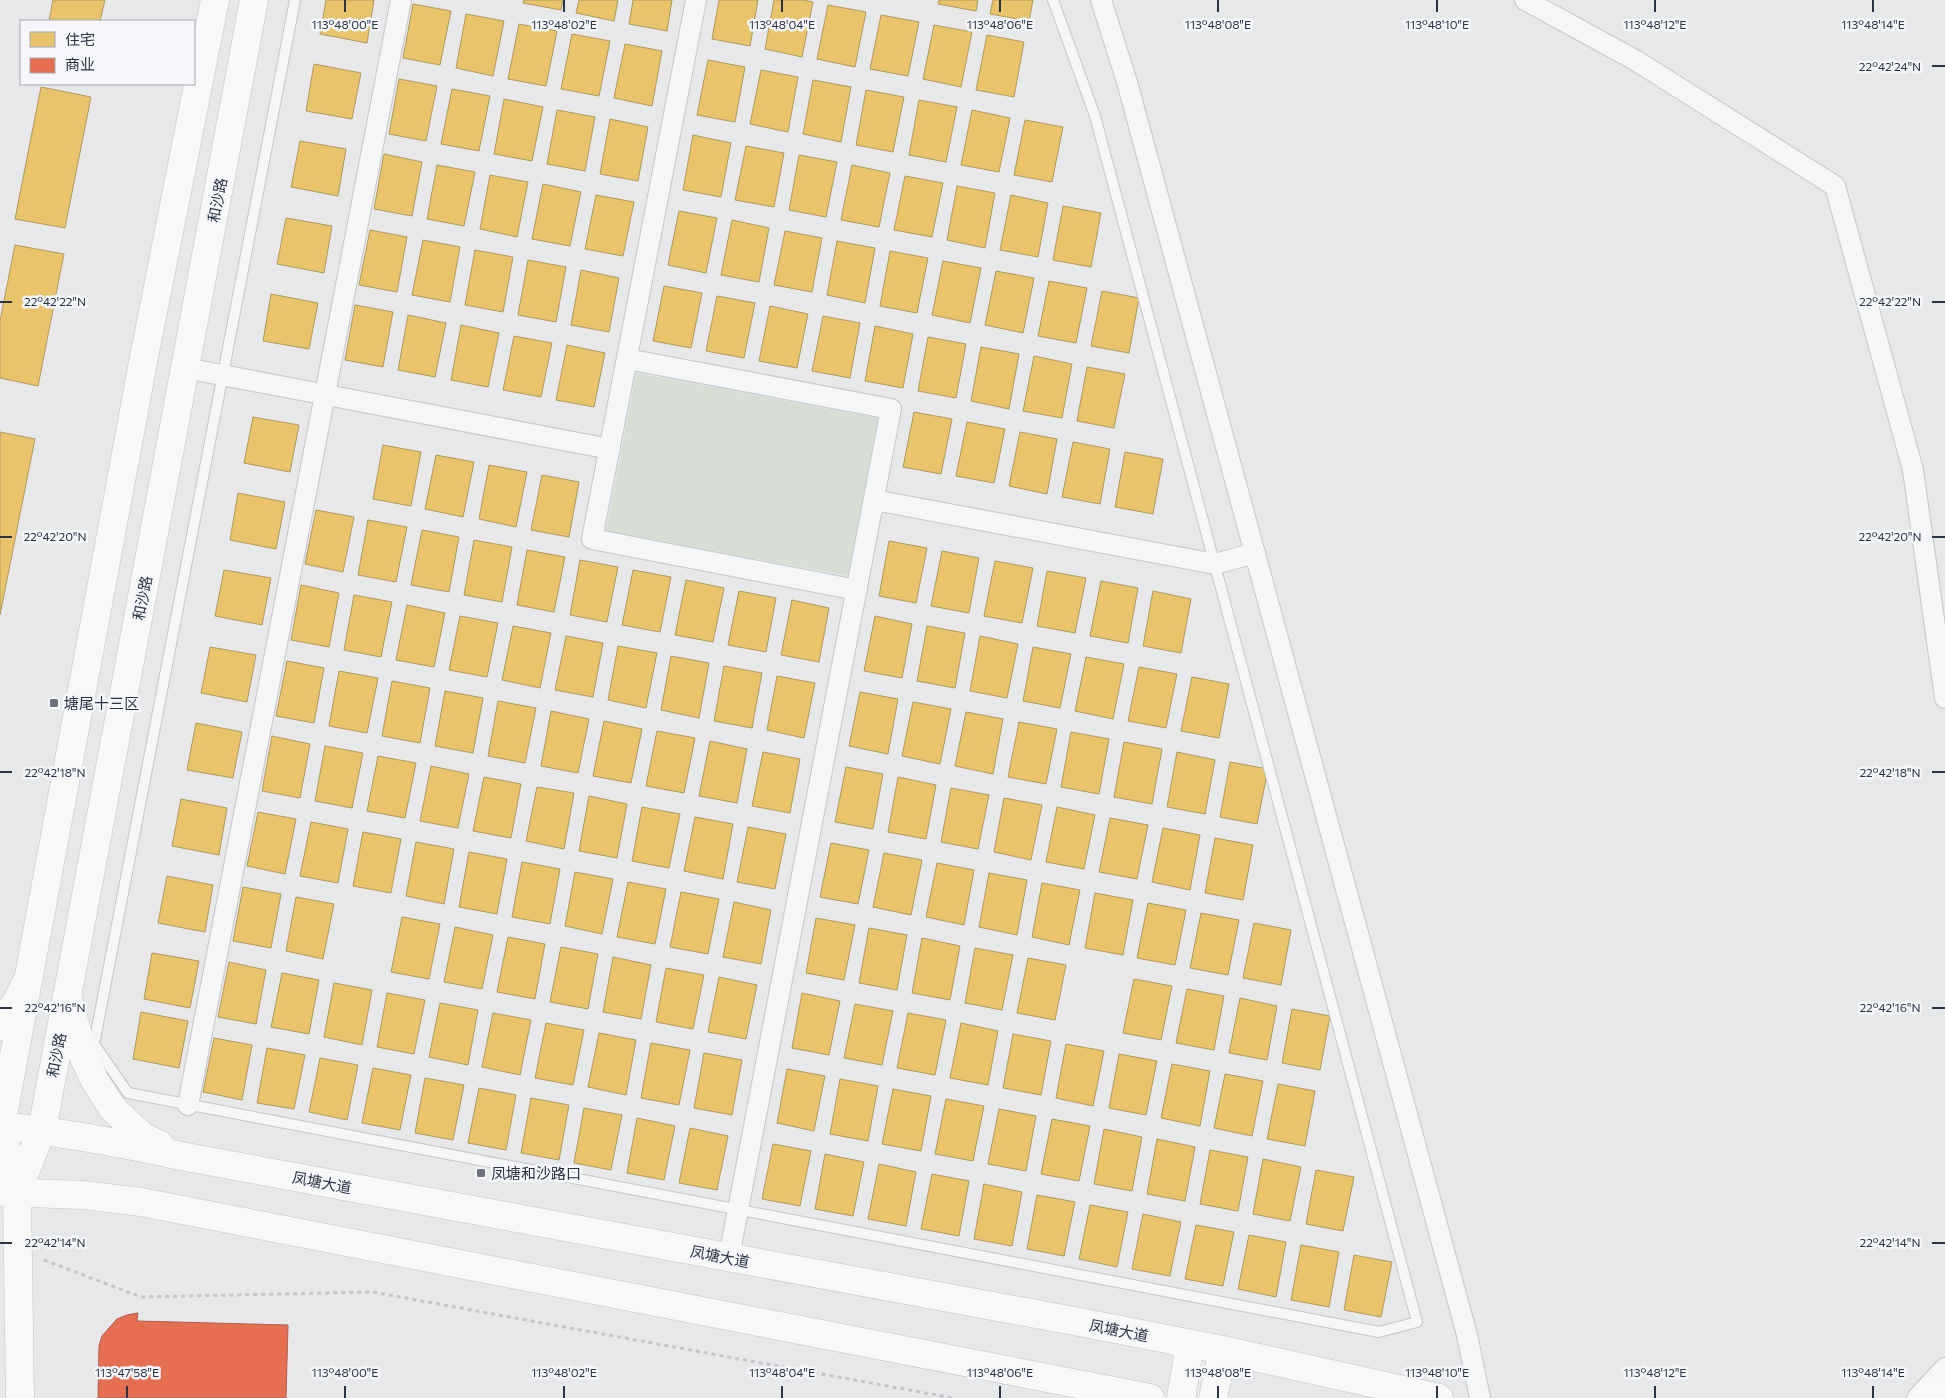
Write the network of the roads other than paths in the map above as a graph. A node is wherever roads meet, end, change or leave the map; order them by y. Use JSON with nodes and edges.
{"nodes":[{"id":1,"x":215,"y":0,"type":"edge"},
{"id":2,"x":254,"y":0,"type":"edge"},
{"id":3,"x":295,"y":0,"type":"edge"},
{"id":4,"x":400,"y":0,"type":"edge"},
{"id":5,"x":696,"y":0,"type":"edge"},
{"id":6,"x":1053,"y":0,"type":"edge"},
{"id":7,"x":1101,"y":0,"type":"edge"},
{"id":8,"x":1525,"y":0,"type":"edge"},
{"id":9,"x":627,"y":359,"type":"junction"},
{"id":10,"x":185,"y":368,"type":"junction"},
{"id":11,"x":223,"y":376,"type":"junction"},
{"id":12,"x":324,"y":395,"type":"junction"},
{"id":13,"x":610,"y":449,"type":"junction"},
{"id":14,"x":874,"y":500,"type":"junction"},
{"id":15,"x":1255,"y":553,"type":"junction"},
{"id":16,"x":1215,"y":564,"type":"junction"},
{"id":17,"x":857,"y":590,"type":"junction"},
{"id":18,"x":1945,"y":698,"type":"edge"},
{"id":19,"x":28,"y":978,"type":"junction"},
{"id":20,"x":68,"y":998,"type":"junction"},
{"id":21,"x":0,"y":1026,"type":"edge"},
{"id":22,"x":188,"y":1105,"type":"junction"},
{"id":23,"x":0,"y":1126,"type":"edge"},
{"id":24,"x":42,"y":1130,"type":"junction"},
{"id":25,"x":181,"y":1156,"type":"junction"},
{"id":26,"x":9,"y":1192,"type":"edge"},
{"id":27,"x":738,"y":1210,"type":"junction"},
{"id":28,"x":729,"y":1257,"type":"junction"},
{"id":29,"x":1190,"y":1344,"type":"junction"},
{"id":30,"x":1223,"y":1350,"type":"junction"},
{"id":31,"x":1945,"y":1368,"type":"edge"},
{"id":32,"x":1071,"y":1382,"type":"junction"},
{"id":33,"x":1945,"y":1394,"type":"edge"},
{"id":34,"x":20,"y":1398,"type":"edge"},
{"id":35,"x":1101,"y":1398,"type":"edge"},
{"id":36,"x":1150,"y":1398,"type":"edge"},
{"id":37,"x":1181,"y":1398,"type":"edge"},
{"id":38,"x":1214,"y":1398,"type":"edge"},
{"id":39,"x":1439,"y":1398,"type":"edge"},
{"id":40,"x":1480,"y":1398,"type":"edge"},
{"id":41,"x":1917,"y":1398,"type":"edge"},
{"id":42,"x":1926,"y":1398,"type":"edge"}],
"edges":[{"from":1,"to":19,"type":"main road","name":"和沙路"},
{"from":2,"to":10,"type":"main road","name":"和沙路"},
{"from":3,"to":11,"type":"lane"},
{"from":4,"to":12,"type":"street"},
{"from":5,"to":9,"type":"street"},
{"from":6,"to":16,"type":"lane"},
{"from":7,"to":15,"type":"street"},
{"from":8,"to":18,"type":"street"},
{"from":9,"to":13,"type":"street"},
{"from":9,"to":14,"type":"street"},
{"from":10,"to":11,"type":"street"},
{"from":10,"to":20,"type":"main road","name":"和沙路"},
{"from":11,"to":12,"type":"street"},
{"from":11,"to":22,"type":"lane"},
{"from":12,"to":13,"type":"street"},
{"from":12,"to":22,"type":"street"},
{"from":13,"to":17,"type":"street"},
{"from":14,"to":16,"type":"street"},
{"from":14,"to":17,"type":"street"},
{"from":15,"to":16,"type":"street"},
{"from":15,"to":40,"type":"street"},
{"from":16,"to":27,"type":"lane"},
{"from":17,"to":27,"type":"street"},
{"from":19,"to":21,"type":"main road"},
{"from":19,"to":23,"type":"main road","name":"和沙路"},
{"from":20,"to":24,"type":"main road","name":"和沙路"},
{"from":20,"to":25,"type":"main road"},
{"from":22,"to":27,"type":"lane"},
{"from":23,"to":24,"type":"main road","name":"凤塘大道"},
{"from":23,"to":26,"type":"main road","name":"和沙路"},
{"from":24,"to":25,"type":"main road","name":"凤塘大道"},
{"from":24,"to":26,"type":"main road","name":"和沙路"},
{"from":25,"to":28,"type":"main road","name":"凤塘大道"},
{"from":26,"to":32,"type":"main road"},
{"from":26,"to":34,"type":"main road","name":"和沙路"},
{"from":27,"to":28,"type":"street"},
{"from":28,"to":29,"type":"main road","name":"凤塘大道"},
{"from":29,"to":30,"type":"main road","name":"凤塘大道"},
{"from":29,"to":37,"type":"main road"},
{"from":30,"to":38,"type":"main road"},
{"from":30,"to":39,"type":"main road","name":"凤塘大道"},
{"from":31,"to":41,"type":"street"},
{"from":32,"to":35,"type":"main road"},
{"from":32,"to":36,"type":"main road"},
{"from":33,"to":42,"type":"main road"}]}
